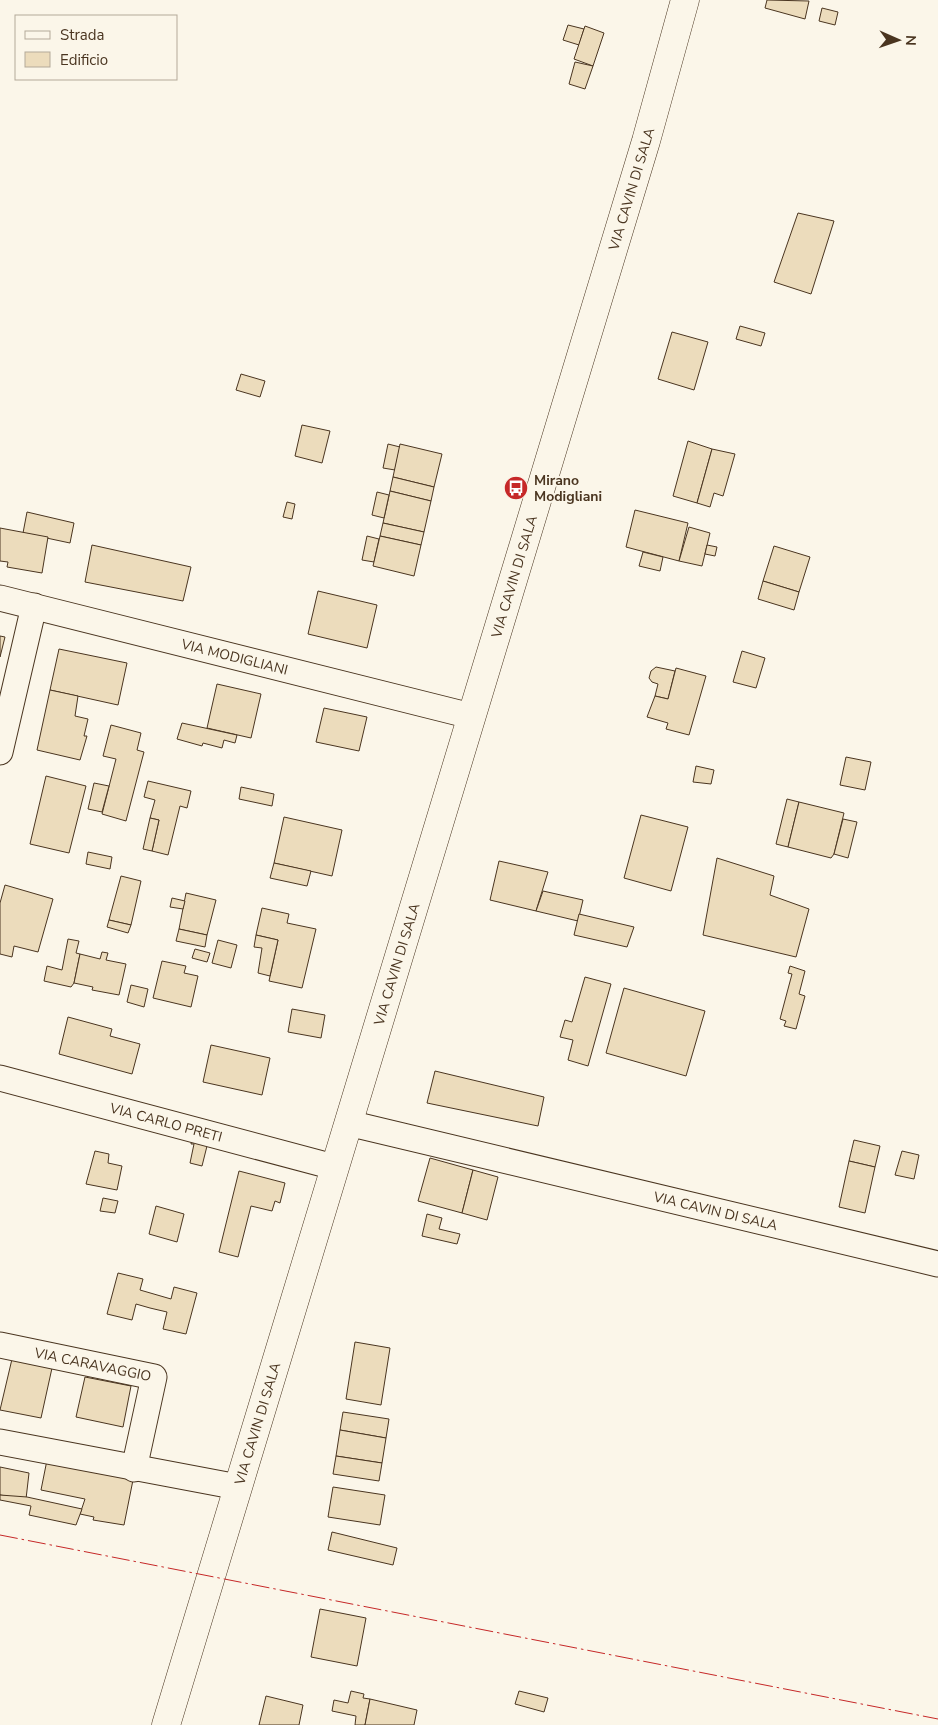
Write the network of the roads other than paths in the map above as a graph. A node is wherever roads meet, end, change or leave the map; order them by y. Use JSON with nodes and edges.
{"nodes":[{"id":1,"x":685,"y":0,"type":"edge"},
{"id":2,"x":0,"y":598,"type":"edge"},
{"id":3,"x":34,"y":606,"type":"junction"},
{"id":4,"x":471,"y":716,"type":"junction"},
{"id":5,"x":0,"y":752,"type":"edge"},
{"id":6,"x":0,"y":1078,"type":"edge"},
{"id":7,"x":348,"y":1123,"type":"junction"},
{"id":8,"x":334,"y":1166,"type":"junction"},
{"id":9,"x":938,"y":1264,"type":"edge"},
{"id":10,"x":0,"y":1345,"type":"edge"},
{"id":11,"x":0,"y":1442,"type":"edge"},
{"id":12,"x":134,"y":1469,"type":"junction"},
{"id":13,"x":238,"y":1487,"type":"junction"},
{"id":14,"x":166,"y":1725,"type":"edge"}],
"edges":[{"from":1,"to":4,"type":"main road","name":"VIA CAVIN DI SALA"},
{"from":2,"to":3,"type":"street","name":"VIA MODIGLIANI"},
{"from":3,"to":4,"type":"street","name":"VIA MODIGLIANI"},
{"from":3,"to":5,"type":"street"},
{"from":4,"to":7,"type":"main road","name":"VIA CAVIN DI SALA"},
{"from":6,"to":8,"type":"street","name":"VIA CARLO PRETI"},
{"from":7,"to":8,"type":"main road","name":"VIA CAVIN DI SALA"},
{"from":7,"to":9,"type":"street","name":"VIA CAVIN DI SALA"},
{"from":8,"to":13,"type":"main road","name":"VIA CAVIN DI SALA"},
{"from":10,"to":12,"type":"street","name":"VIA CARAVAGGIO"},
{"from":11,"to":12,"type":"street"},
{"from":12,"to":13,"type":"street"},
{"from":13,"to":14,"type":"main road","name":"VIA CAVIN DI SALA"}]}
